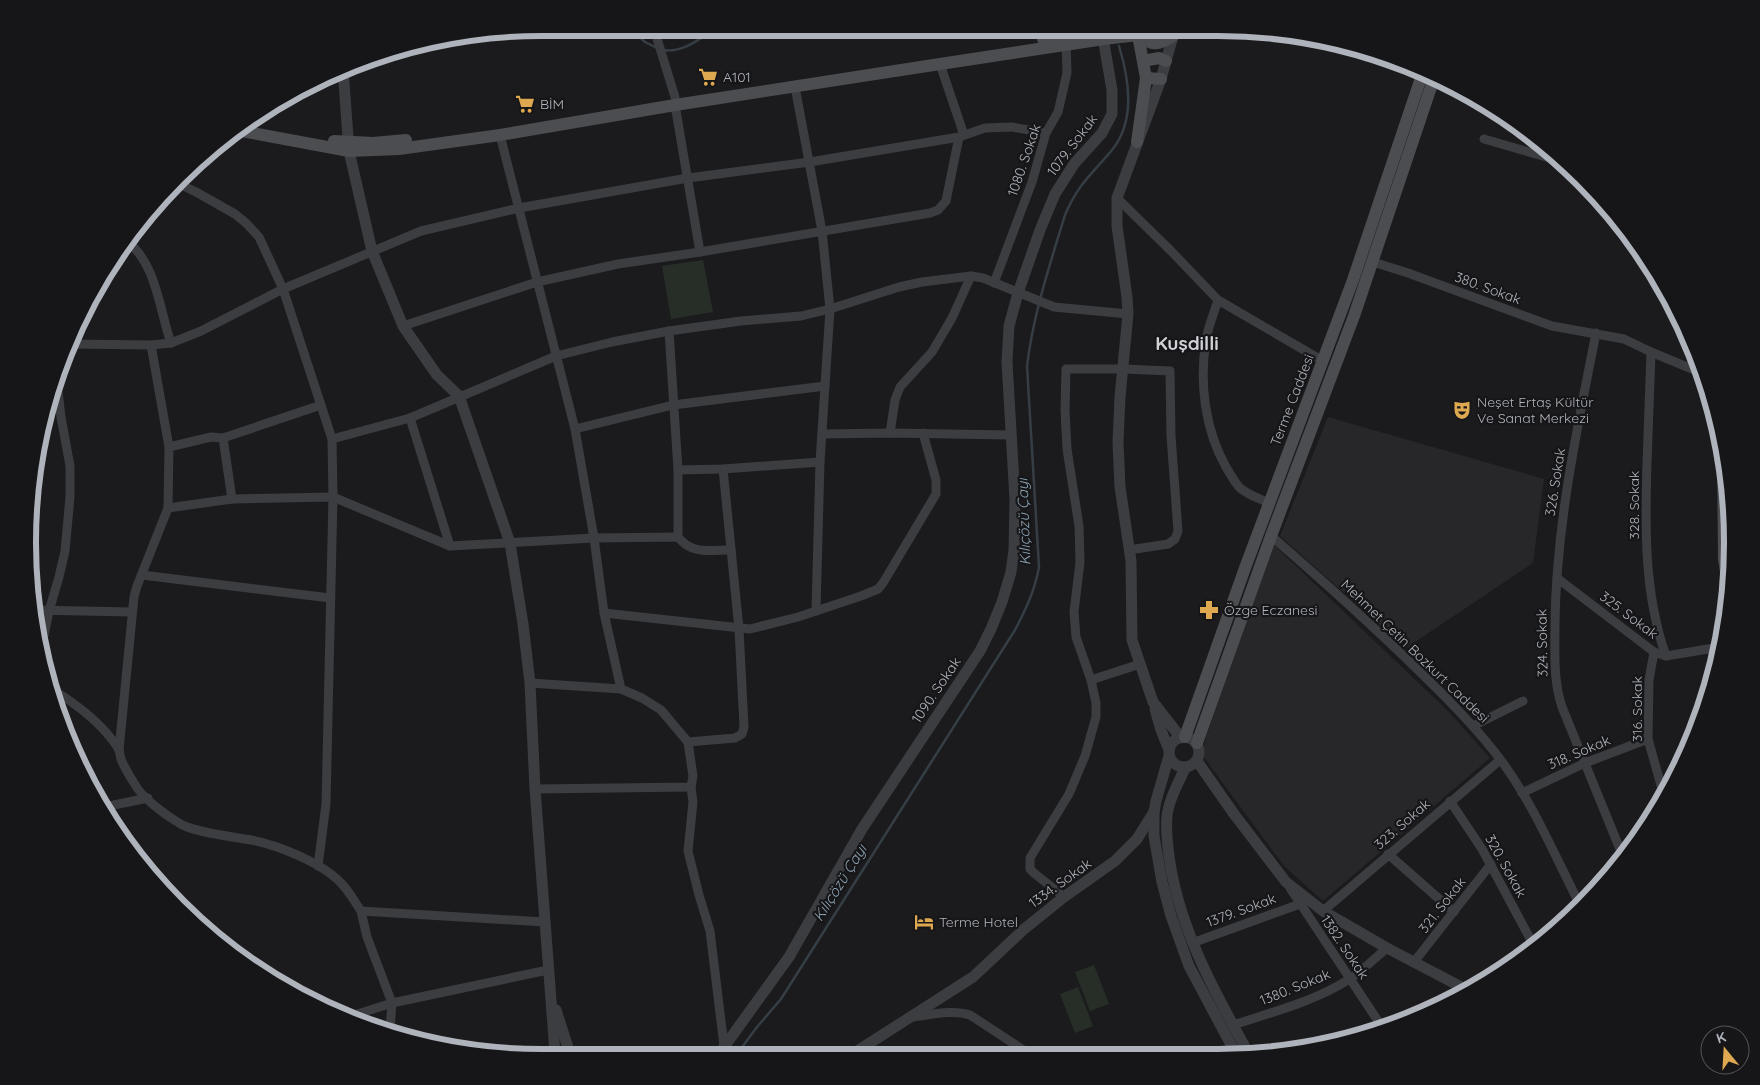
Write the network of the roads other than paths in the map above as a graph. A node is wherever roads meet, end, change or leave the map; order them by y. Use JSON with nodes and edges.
{"nodes":[{"id":1,"x":656,"y":36,"type":"edge"},
{"id":2,"x":1077,"y":36,"type":"edge"},
{"id":3,"x":1096,"y":36,"type":"edge"},
{"id":4,"x":1103,"y":36,"type":"edge"},
{"id":5,"x":1136,"y":36,"type":"edge"},
{"id":6,"x":1138,"y":36,"type":"edge"},
{"id":7,"x":1171,"y":36,"type":"edge"},
{"id":8,"x":1174,"y":36,"type":"edge"},
{"id":9,"x":1066,"y":40,"type":"junction"},
{"id":10,"x":1166,"y":60,"type":"junction"},
{"id":11,"x":1143,"y":61,"type":"junction"},
{"id":12,"x":940,"y":64,"type":"junction"},
{"id":13,"x":344,"y":77,"type":"edge"},
{"id":14,"x":1146,"y":78,"type":"junction"},
{"id":15,"x":1161,"y":79,"type":"junction"},
{"id":16,"x":1421,"y":79,"type":"edge"},
{"id":17,"x":1432,"y":84,"type":"edge"},
{"id":18,"x":795,"y":87,"type":"junction"},
{"id":19,"x":675,"y":101,"type":"junction"},
{"id":20,"x":256,"y":126,"type":"edge"},
{"id":21,"x":247,"y":132,"type":"edge"},
{"id":22,"x":1046,"y":133,"type":"junction"},
{"id":23,"x":500,"y":135,"type":"junction"},
{"id":24,"x":962,"y":136,"type":"junction"},
{"id":25,"x":1484,"y":139,"type":"dead end"},
{"id":26,"x":1137,"y":142,"type":"junction"},
{"id":27,"x":349,"y":147,"type":"junction"},
{"id":28,"x":1546,"y":158,"type":"edge"},
{"id":29,"x":810,"y":162,"type":"junction"},
{"id":30,"x":688,"y":178,"type":"junction"},
{"id":31,"x":184,"y":186,"type":"edge"},
{"id":32,"x":1118,"y":198,"type":"junction"},
{"id":33,"x":519,"y":208,"type":"junction"},
{"id":34,"x":822,"y":231,"type":"junction"},
{"id":35,"x":133,"y":245,"type":"edge"},
{"id":36,"x":372,"y":251,"type":"junction"},
{"id":37,"x":700,"y":252,"type":"junction"},
{"id":38,"x":1373,"y":262,"type":"junction"},
{"id":39,"x":971,"y":276,"type":"junction"},
{"id":40,"x":537,"y":282,"type":"junction"},
{"id":41,"x":994,"y":283,"type":"junction"},
{"id":42,"x":283,"y":289,"type":"junction"},
{"id":43,"x":1018,"y":292,"type":"junction"},
{"id":44,"x":1218,"y":300,"type":"junction"},
{"id":45,"x":830,"y":309,"type":"junction"},
{"id":46,"x":1128,"y":314,"type":"junction"},
{"id":47,"x":402,"y":326,"type":"junction"},
{"id":48,"x":669,"y":331,"type":"junction"},
{"id":49,"x":1596,"y":333,"type":"junction"},
{"id":50,"x":171,"y":343,"type":"junction"},
{"id":51,"x":77,"y":344,"type":"edge"},
{"id":52,"x":151,"y":346,"type":"junction"},
{"id":53,"x":1651,"y":352,"type":"junction"},
{"id":54,"x":556,"y":356,"type":"junction"},
{"id":55,"x":1323,"y":361,"type":"junction"},
{"id":56,"x":1123,"y":369,"type":"junction"},
{"id":57,"x":1693,"y":369,"type":"edge"},
{"id":58,"x":825,"y":386,"type":"junction"},
{"id":59,"x":58,"y":396,"type":"edge"},
{"id":60,"x":459,"y":396,"type":"junction"},
{"id":61,"x":673,"y":405,"type":"junction"},
{"id":62,"x":321,"y":406,"type":"junction"},
{"id":63,"x":410,"y":418,"type":"junction"},
{"id":64,"x":575,"y":429,"type":"junction"},
{"id":65,"x":890,"y":433,"type":"junction"},
{"id":66,"x":924,"y":433,"type":"junction"},
{"id":67,"x":822,"y":434,"type":"junction"},
{"id":68,"x":1011,"y":435,"type":"junction"},
{"id":69,"x":223,"y":438,"type":"junction"},
{"id":70,"x":332,"y":439,"type":"junction"},
{"id":71,"x":169,"y":447,"type":"junction"},
{"id":72,"x":820,"y":462,"type":"junction"},
{"id":73,"x":723,"y":469,"type":"junction"},
{"id":74,"x":678,"y":470,"type":"junction"},
{"id":75,"x":333,"y":497,"type":"junction"},
{"id":76,"x":232,"y":499,"type":"junction"},
{"id":77,"x":1269,"y":503,"type":"junction"},
{"id":78,"x":168,"y":508,"type":"junction"},
{"id":79,"x":1271,"y":536,"type":"junction"},
{"id":80,"x":678,"y":537,"type":"junction"},
{"id":81,"x":594,"y":538,"type":"junction"},
{"id":82,"x":510,"y":543,"type":"junction"},
{"id":83,"x":450,"y":546,"type":"junction"},
{"id":84,"x":731,"y":550,"type":"junction"},
{"id":85,"x":1129,"y":550,"type":"junction"},
{"id":86,"x":142,"y":575,"type":"junction"},
{"id":87,"x":1557,"y":578,"type":"junction"},
{"id":88,"x":330,"y":598,"type":"junction"},
{"id":89,"x":41,"y":611,"type":"edge"},
{"id":90,"x":49,"y":611,"type":"junction"},
{"id":91,"x":816,"y":611,"type":"junction"},
{"id":92,"x":132,"y":612,"type":"junction"},
{"id":93,"x":604,"y":612,"type":"junction"},
{"id":94,"x":739,"y":629,"type":"junction"},
{"id":95,"x":45,"y":632,"type":"edge"},
{"id":96,"x":1712,"y":648,"type":"edge"},
{"id":97,"x":1654,"y":652,"type":"junction"},
{"id":98,"x":1666,"y":656,"type":"junction"},
{"id":99,"x":1140,"y":664,"type":"junction"},
{"id":100,"x":1091,"y":680,"type":"junction"},
{"id":101,"x":530,"y":684,"type":"junction"},
{"id":102,"x":621,"y":689,"type":"junction"},
{"id":103,"x":60,"y":695,"type":"edge"},
{"id":104,"x":1523,"y":701,"type":"dead end"},
{"id":105,"x":1153,"y":702,"type":"junction"},
{"id":106,"x":1473,"y":726,"type":"junction"},
{"id":107,"x":1187,"y":739,"type":"junction"},
{"id":108,"x":1648,"y":739,"type":"junction"},
{"id":109,"x":688,"y":742,"type":"junction"},
{"id":110,"x":119,"y":750,"type":"junction"},
{"id":111,"x":1169,"y":753,"type":"junction"},
{"id":112,"x":1500,"y":760,"type":"junction"},
{"id":113,"x":1197,"y":761,"type":"junction"},
{"id":114,"x":1585,"y":763,"type":"junction"},
{"id":115,"x":1185,"y":768,"type":"junction"},
{"id":116,"x":1661,"y":786,"type":"edge"},
{"id":117,"x":691,"y":787,"type":"junction"},
{"id":118,"x":535,"y":789,"type":"junction"},
{"id":119,"x":1522,"y":793,"type":"junction"},
{"id":120,"x":148,"y":798,"type":"junction"},
{"id":121,"x":1450,"y":801,"type":"junction"},
{"id":122,"x":110,"y":806,"type":"edge"},
{"id":123,"x":1154,"y":812,"type":"junction"},
{"id":124,"x":1620,"y":849,"type":"edge"},
{"id":125,"x":1388,"y":854,"type":"junction"},
{"id":126,"x":1491,"y":864,"type":"junction"},
{"id":127,"x":318,"y":866,"type":"junction"},
{"id":128,"x":1286,"y":882,"type":"junction"},
{"id":129,"x":1064,"y":897,"type":"junction"},
{"id":130,"x":1577,"y":898,"type":"edge"},
{"id":131,"x":1300,"y":904,"type":"junction"},
{"id":132,"x":1323,"y":910,"type":"junction"},
{"id":133,"x":361,"y":911,"type":"junction"},
{"id":134,"x":1454,"y":912,"type":"junction"},
{"id":135,"x":545,"y":922,"type":"junction"},
{"id":136,"x":1531,"y":940,"type":"edge"},
{"id":137,"x":1192,"y":943,"type":"junction"},
{"id":138,"x":1387,"y":948,"type":"junction"},
{"id":139,"x":1414,"y":962,"type":"junction"},
{"id":140,"x":548,"y":970,"type":"junction"},
{"id":141,"x":1350,"y":979,"type":"junction"},
{"id":142,"x":1460,"y":987,"type":"edge"},
{"id":143,"x":551,"y":994,"type":"junction"},
{"id":144,"x":392,"y":1003,"type":"junction"},
{"id":145,"x":359,"y":1014,"type":"edge"},
{"id":146,"x":909,"y":1018,"type":"junction"},
{"id":147,"x":1379,"y":1022,"type":"edge"},
{"id":148,"x":390,"y":1025,"type":"edge"},
{"id":149,"x":1233,"y":1025,"type":"junction"},
{"id":150,"x":1246,"y":1048,"type":"edge"},
{"id":151,"x":555,"y":1049,"type":"edge"},
{"id":152,"x":568,"y":1049,"type":"edge"},
{"id":153,"x":721,"y":1049,"type":"edge"},
{"id":154,"x":722,"y":1049,"type":"edge"},
{"id":155,"x":860,"y":1049,"type":"edge"},
{"id":156,"x":1021,"y":1049,"type":"edge"},
{"id":157,"x":1233,"y":1049,"type":"edge"}],
"edges":[{"from":1,"to":19,"type":"street"},
{"from":2,"to":9,"type":"main road"},
{"from":3,"to":9,"type":"main road"},
{"from":4,"to":43,"type":"street","name":"1079. Sokak"},
{"from":5,"to":11,"type":"main road"},
{"from":6,"to":7,"type":"main road"},
{"from":8,"to":10,"type":"street"},
{"from":9,"to":12,"type":"main road"},
{"from":9,"to":19,"type":"main road"},
{"from":9,"to":22,"type":"street","name":"1080. Sokak"},
{"from":10,"to":11,"type":"main road"},
{"from":10,"to":15,"type":"street"},
{"from":11,"to":14,"type":"main road"},
{"from":12,"to":18,"type":"main road"},
{"from":12,"to":24,"type":"street"},
{"from":13,"to":27,"type":"street"},
{"from":14,"to":15,"type":"main road"},
{"from":14,"to":26,"type":"main road"},
{"from":15,"to":26,"type":"street"},
{"from":16,"to":55,"type":"main road","name":"Terme Caddesi"},
{"from":17,"to":38,"type":"main road","name":"Terme Caddesi"},
{"from":18,"to":19,"type":"main road"},
{"from":18,"to":29,"type":"street"},
{"from":19,"to":23,"type":"main road"},
{"from":19,"to":27,"type":"main road"},
{"from":19,"to":30,"type":"street"},
{"from":20,"to":27,"type":"main road"},
{"from":21,"to":27,"type":"main road"},
{"from":22,"to":24,"type":"street"},
{"from":22,"to":41,"type":"street","name":"1080. Sokak"},
{"from":23,"to":27,"type":"main road"},
{"from":23,"to":33,"type":"street"},
{"from":24,"to":29,"type":"street"},
{"from":24,"to":34,"type":"street"},
{"from":25,"to":28,"type":"street"},
{"from":26,"to":32,"type":"street"},
{"from":27,"to":36,"type":"street"},
{"from":29,"to":30,"type":"street"},
{"from":29,"to":34,"type":"street"},
{"from":30,"to":33,"type":"street"},
{"from":30,"to":37,"type":"street"},
{"from":31,"to":42,"type":"street"},
{"from":32,"to":44,"type":"street"},
{"from":32,"to":46,"type":"street"},
{"from":33,"to":36,"type":"street"},
{"from":33,"to":40,"type":"street"},
{"from":34,"to":37,"type":"street"},
{"from":34,"to":45,"type":"street"},
{"from":35,"to":50,"type":"street"},
{"from":36,"to":42,"type":"street"},
{"from":36,"to":47,"type":"street"},
{"from":37,"to":40,"type":"street"},
{"from":38,"to":49,"type":"street","name":"380. Sokak"},
{"from":38,"to":79,"type":"main road","name":"Terme Caddesi"},
{"from":39,"to":41,"type":"street"},
{"from":39,"to":45,"type":"street"},
{"from":39,"to":65,"type":"street"},
{"from":40,"to":47,"type":"street"},
{"from":40,"to":54,"type":"street"},
{"from":41,"to":43,"type":"street"},
{"from":42,"to":50,"type":"street"},
{"from":42,"to":62,"type":"street"},
{"from":43,"to":46,"type":"street"},
{"from":43,"to":68,"type":"street","name":"1090. Sokak"},
{"from":44,"to":55,"type":"street"},
{"from":44,"to":77,"type":"street"},
{"from":45,"to":48,"type":"street"},
{"from":45,"to":58,"type":"street"},
{"from":46,"to":56,"type":"street"},
{"from":47,"to":60,"type":"street"},
{"from":48,"to":54,"type":"street"},
{"from":48,"to":61,"type":"street"},
{"from":49,"to":53,"type":"street","name":"380. Sokak"},
{"from":49,"to":87,"type":"street","name":"326. Sokak"},
{"from":50,"to":52,"type":"street"},
{"from":51,"to":52,"type":"street"},
{"from":52,"to":71,"type":"street"},
{"from":53,"to":57,"type":"street","name":"380. Sokak"},
{"from":53,"to":98,"type":"street","name":"328. Sokak"},
{"from":54,"to":60,"type":"street"},
{"from":54,"to":64,"type":"street"},
{"from":55,"to":77,"type":"main road","name":"Terme Caddesi"},
{"from":56,"to":85,"type":"street"},
{"from":56,"to":85,"type":"street"},
{"from":56,"to":100,"type":"street"},
{"from":58,"to":61,"type":"street"},
{"from":58,"to":67,"type":"street"},
{"from":59,"to":90,"type":"street"},
{"from":60,"to":63,"type":"street"},
{"from":60,"to":82,"type":"street"},
{"from":61,"to":64,"type":"street"},
{"from":61,"to":74,"type":"street"},
{"from":62,"to":69,"type":"street"},
{"from":62,"to":70,"type":"street"},
{"from":63,"to":70,"type":"street"},
{"from":63,"to":83,"type":"street"},
{"from":64,"to":81,"type":"street"},
{"from":65,"to":66,"type":"street"},
{"from":65,"to":67,"type":"street"},
{"from":66,"to":68,"type":"street"},
{"from":66,"to":91,"type":"street"},
{"from":67,"to":72,"type":"street"},
{"from":68,"to":154,"type":"street","name":"1090. Sokak"},
{"from":69,"to":71,"type":"street"},
{"from":69,"to":76,"type":"street"},
{"from":70,"to":75,"type":"street"},
{"from":71,"to":78,"type":"street"},
{"from":72,"to":73,"type":"street"},
{"from":72,"to":91,"type":"street"},
{"from":73,"to":74,"type":"street"},
{"from":73,"to":84,"type":"street"},
{"from":74,"to":80,"type":"street"},
{"from":75,"to":76,"type":"street"},
{"from":75,"to":83,"type":"street"},
{"from":75,"to":88,"type":"street"},
{"from":76,"to":78,"type":"street"},
{"from":77,"to":107,"type":"main road","name":"Terme Caddesi"},
{"from":78,"to":86,"type":"street"},
{"from":79,"to":106,"type":"street","name":"Mehmet Çetin Bozkurt Caddesi"},
{"from":79,"to":107,"type":"main road","name":"Terme Caddesi"},
{"from":80,"to":81,"type":"street"},
{"from":80,"to":84,"type":"street"},
{"from":81,"to":82,"type":"street"},
{"from":81,"to":93,"type":"street"},
{"from":82,"to":83,"type":"street"},
{"from":82,"to":101,"type":"street"},
{"from":84,"to":94,"type":"street"},
{"from":85,"to":99,"type":"street"},
{"from":86,"to":88,"type":"street"},
{"from":86,"to":92,"type":"street"},
{"from":87,"to":97,"type":"street","name":"325. Sokak"},
{"from":87,"to":114,"type":"street","name":"324. Sokak"},
{"from":88,"to":127,"type":"street"},
{"from":89,"to":90,"type":"street"},
{"from":90,"to":92,"type":"street"},
{"from":90,"to":95,"type":"street"},
{"from":91,"to":94,"type":"street"},
{"from":92,"to":110,"type":"street"},
{"from":93,"to":94,"type":"street"},
{"from":93,"to":102,"type":"street"},
{"from":94,"to":109,"type":"street"},
{"from":96,"to":98,"type":"street","name":"325. Sokak"},
{"from":97,"to":98,"type":"street","name":"325. Sokak"},
{"from":97,"to":108,"type":"street","name":"316. Sokak"},
{"from":99,"to":100,"type":"street"},
{"from":99,"to":105,"type":"street"},
{"from":100,"to":129,"type":"street"},
{"from":101,"to":102,"type":"street"},
{"from":101,"to":118,"type":"street"},
{"from":102,"to":109,"type":"street"},
{"from":103,"to":110,"type":"street"},
{"from":104,"to":106,"type":"street"},
{"from":105,"to":107,"type":"street"},
{"from":105,"to":111,"type":"street"},
{"from":106,"to":112,"type":"street","name":"Mehmet Çetin Bozkurt Caddesi"},
{"from":107,"to":111,"type":"street"},
{"from":107,"to":113,"type":"street"},
{"from":108,"to":114,"type":"street","name":"318. Sokak"},
{"from":108,"to":116,"type":"street","name":"316. Sokak"},
{"from":109,"to":117,"type":"street"},
{"from":110,"to":120,"type":"street"},
{"from":111,"to":115,"type":"street"},
{"from":111,"to":123,"type":"street"},
{"from":112,"to":119,"type":"street","name":"Mehmet Çetin Bozkurt Caddesi"},
{"from":112,"to":121,"type":"street","name":"323. Sokak"},
{"from":113,"to":115,"type":"street"},
{"from":113,"to":128,"type":"street"},
{"from":114,"to":119,"type":"street","name":"318. Sokak"},
{"from":114,"to":124,"type":"street","name":"324. Sokak"},
{"from":115,"to":137,"type":"street"},
{"from":117,"to":118,"type":"street"},
{"from":117,"to":153,"type":"street"},
{"from":118,"to":135,"type":"street"},
{"from":119,"to":130,"type":"street","name":"Mehmet Çetin Bozkurt Caddesi"},
{"from":120,"to":122,"type":"street"},
{"from":120,"to":127,"type":"street"},
{"from":121,"to":125,"type":"street","name":"323. Sokak"},
{"from":121,"to":126,"type":"street","name":"320. Sokak"},
{"from":123,"to":129,"type":"street","name":"1334. Sokak"},
{"from":123,"to":157,"type":"street"},
{"from":125,"to":132,"type":"street","name":"323. Sokak"},
{"from":125,"to":134,"type":"street"},
{"from":126,"to":134,"type":"street","name":"321. Sokak"},
{"from":126,"to":136,"type":"street","name":"320. Sokak"},
{"from":127,"to":133,"type":"street"},
{"from":128,"to":131,"type":"street","name":"1382. Sokak"},
{"from":128,"to":132,"type":"street"},
{"from":129,"to":146,"type":"street","name":"1334. Sokak"},
{"from":131,"to":137,"type":"street","name":"1379. Sokak"},
{"from":131,"to":141,"type":"street","name":"1382. Sokak"},
{"from":132,"to":138,"type":"street"},
{"from":133,"to":135,"type":"street"},
{"from":133,"to":144,"type":"street"},
{"from":134,"to":139,"type":"street","name":"321. Sokak"},
{"from":135,"to":140,"type":"street"},
{"from":137,"to":149,"type":"street"},
{"from":138,"to":139,"type":"street"},
{"from":138,"to":141,"type":"street","name":"1380. Sokak"},
{"from":139,"to":142,"type":"street"},
{"from":140,"to":143,"type":"street"},
{"from":140,"to":144,"type":"street"},
{"from":141,"to":147,"type":"street","name":"1382. Sokak"},
{"from":141,"to":149,"type":"street","name":"1380. Sokak"},
{"from":143,"to":151,"type":"street"},
{"from":143,"to":152,"type":"street"},
{"from":144,"to":145,"type":"street"},
{"from":144,"to":148,"type":"street"},
{"from":146,"to":155,"type":"street","name":"1334. Sokak"},
{"from":146,"to":156,"type":"street"},
{"from":149,"to":150,"type":"street"}]}
